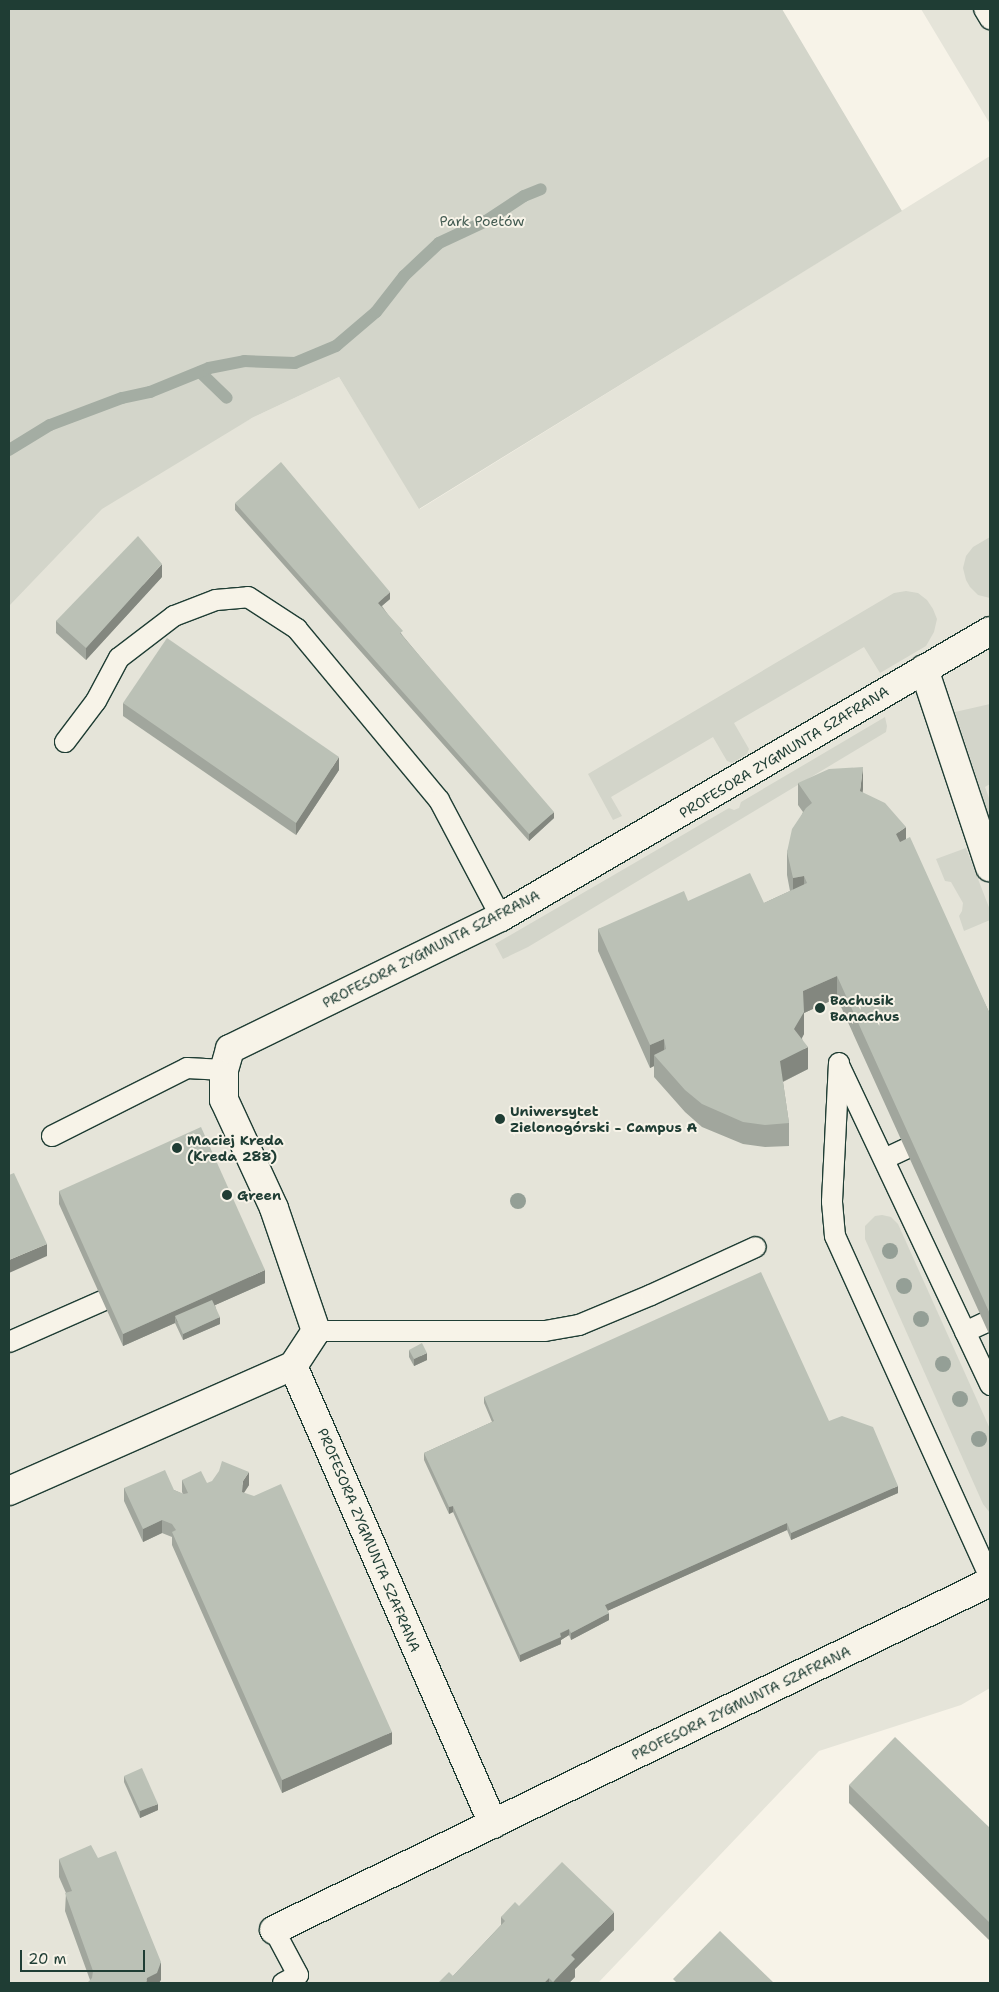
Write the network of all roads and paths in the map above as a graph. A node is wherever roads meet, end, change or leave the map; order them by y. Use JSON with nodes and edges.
{"nodes":[{"id":1,"x":984,"y":9,"type":"edge"},
{"id":2,"x":990,"y":19,"type":"edge"},
{"id":3,"x":990,"y":630,"type":"edge"},
{"id":4,"x":924,"y":669,"type":"junction"},
{"id":5,"x":65,"y":742,"type":"dead end"},
{"id":6,"x":990,"y":867,"type":"edge"},
{"id":7,"x":501,"y":917,"type":"junction"},
{"id":8,"x":224,"y":1070,"type":"junction"},
{"id":9,"x":52,"y":1136,"type":"dead end"},
{"id":10,"x":905,"y":1149,"type":"edge"},
{"id":11,"x":884,"y":1159,"type":"junction"},
{"id":12,"x":756,"y":1247,"type":"dead end"},
{"id":13,"x":102,"y":1301,"type":"edge"},
{"id":14,"x":984,"y":1323,"type":"edge"},
{"id":15,"x":316,"y":1331,"type":"junction"},
{"id":16,"x":965,"y":1332,"type":"junction"},
{"id":17,"x":9,"y":1342,"type":"edge"},
{"id":18,"x":293,"y":1366,"type":"junction"},
{"id":19,"x":990,"y":1385,"type":"edge"},
{"id":20,"x":9,"y":1491,"type":"edge"},
{"id":21,"x":990,"y":1578,"type":"edge"},
{"id":22,"x":990,"y":1582,"type":"edge"},
{"id":23,"x":493,"y":1824,"type":"junction"},
{"id":24,"x":274,"y":1930,"type":"joint"},
{"id":25,"x":283,"y":1983,"type":"edge"}],
"edges":[{"from":1,"to":2,"type":"lane"},
{"from":3,"to":4,"type":"street","name":"PROFESORA ZYGMUNTA SZAFRANA"},
{"from":4,"to":6,"type":"street"},
{"from":4,"to":7,"type":"street","name":"PROFESORA ZYGMUNTA SZAFRANA"},
{"from":5,"to":7,"type":"lane"},
{"from":7,"to":8,"type":"street","name":"PROFESORA ZYGMUNTA SZAFRANA"},
{"from":8,"to":9,"type":"lane"},
{"from":8,"to":15,"type":"street","name":"PROFESORA ZYGMUNTA SZAFRANA"},
{"from":10,"to":11,"type":"lane"},
{"from":11,"to":16,"type":"lane"},
{"from":11,"to":21,"type":"lane"},
{"from":12,"to":15,"type":"lane"},
{"from":13,"to":17,"type":"lane"},
{"from":14,"to":16,"type":"lane"},
{"from":15,"to":18,"type":"street"},
{"from":16,"to":19,"type":"lane"},
{"from":18,"to":20,"type":"street"},
{"from":18,"to":23,"type":"street","name":"PROFESORA ZYGMUNTA SZAFRANA"},
{"from":22,"to":23,"type":"street","name":"PROFESORA ZYGMUNTA SZAFRANA"},
{"from":23,"to":24,"type":"street","name":"PROFESORA ZYGMUNTA SZAFRANA"},
{"from":24,"to":25,"type":"lane"}]}
